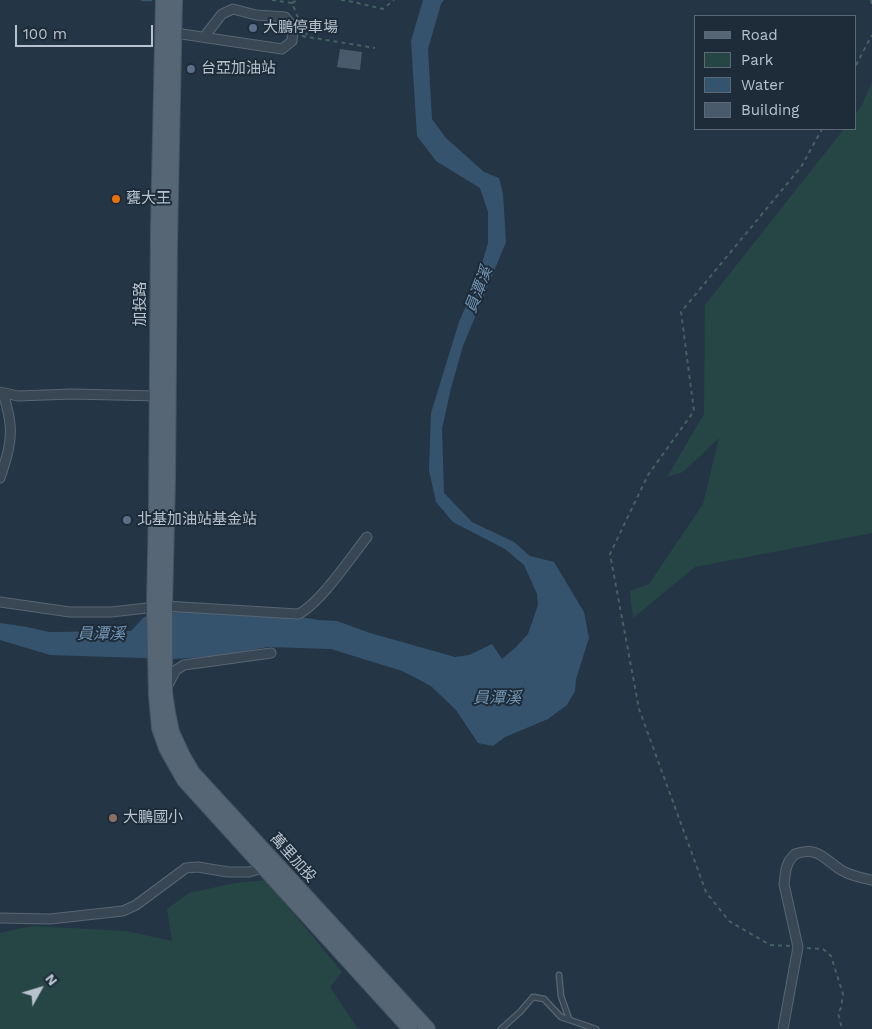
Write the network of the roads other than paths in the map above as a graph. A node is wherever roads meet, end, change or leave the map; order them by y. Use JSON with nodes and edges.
{"nodes":[{"id":1,"x":163,"y":0,"type":"edge"},
{"id":2,"x":175,"y":0,"type":"edge"},
{"id":3,"x":176,"y":33,"type":"junction"},
{"id":4,"x":204,"y":37,"type":"junction"},
{"id":5,"x":2,"y":392,"type":"edge"},
{"id":6,"x":157,"y":396,"type":"junction"},
{"id":7,"x":0,"y":478,"type":"edge"},
{"id":8,"x":367,"y":536,"type":"dead end"},
{"id":9,"x":0,"y":602,"type":"edge"},
{"id":10,"x":159,"y":607,"type":"junction"},
{"id":11,"x":271,"y":653,"type":"dead end"},
{"id":12,"x":160,"y":693,"type":"junction"},
{"id":13,"x":270,"y":866,"type":"junction"},
{"id":14,"x":872,"y":880,"type":"edge"},
{"id":15,"x":0,"y":911,"type":"edge"},
{"id":16,"x":0,"y":918,"type":"edge"},
{"id":17,"x":18,"y":919,"type":"junction"},
{"id":18,"x":559,"y":975,"type":"dead end"},
{"id":19,"x":569,"y":1019,"type":"junction"},
{"id":20,"x":410,"y":1029,"type":"edge"},
{"id":21,"x":428,"y":1029,"type":"edge"},
{"id":22,"x":501,"y":1029,"type":"edge"},
{"id":23,"x":596,"y":1029,"type":"edge"},
{"id":24,"x":783,"y":1029,"type":"edge"}],
"edges":[{"from":1,"to":6,"type":"main road","name":"加投路"},
{"from":2,"to":3,"type":"main road","name":"加投路"},
{"from":3,"to":4,"type":"street"},
{"from":3,"to":10,"type":"main road","name":"加投路"},
{"from":4,"to":4,"type":"street"},
{"from":5,"to":6,"type":"street"},
{"from":5,"to":7,"type":"street"},
{"from":6,"to":10,"type":"main road","name":"加投路"},
{"from":8,"to":10,"type":"street"},
{"from":9,"to":10,"type":"street"},
{"from":10,"to":12,"type":"main road","name":"萬里加投"},
{"from":11,"to":12,"type":"street"},
{"from":12,"to":13,"type":"main road","name":"萬里加投"},
{"from":13,"to":17,"type":"street"},
{"from":13,"to":20,"type":"main road","name":"萬里加投"},
{"from":13,"to":21,"type":"main road","name":"萬里加投"},
{"from":14,"to":24,"type":"street"},
{"from":15,"to":17,"type":"street"},
{"from":16,"to":17,"type":"street"},
{"from":18,"to":19,"type":"lane"},
{"from":19,"to":22,"type":"lane"},
{"from":19,"to":23,"type":"lane"}]}
